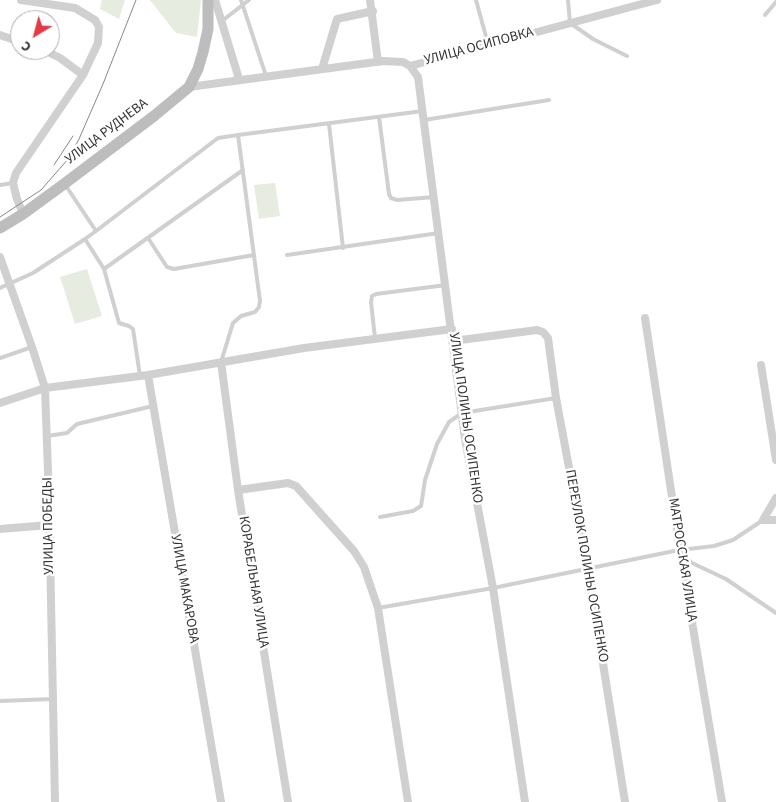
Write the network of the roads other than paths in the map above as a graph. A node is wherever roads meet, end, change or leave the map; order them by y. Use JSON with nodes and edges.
{"nodes":[{"id":1,"x":21,"y":0,"type":"edge"},
{"id":2,"x":208,"y":0,"type":"edge"},
{"id":3,"x":215,"y":0,"type":"edge"},
{"id":4,"x":241,"y":0,"type":"edge"},
{"id":5,"x":249,"y":0,"type":"edge"},
{"id":6,"x":370,"y":0,"type":"edge"},
{"id":7,"x":476,"y":0,"type":"edge"},
{"id":8,"x":568,"y":0,"type":"edge"},
{"id":9,"x":656,"y":0,"type":"edge"},
{"id":10,"x":776,"y":2,"type":"edge"},
{"id":11,"x":76,"y":4,"type":"edge"},
{"id":12,"x":242,"y":5,"type":"junction"},
{"id":13,"x":372,"y":11,"type":"junction"},
{"id":14,"x":765,"y":15,"type":"dead end"},
{"id":15,"x":222,"y":21,"type":"junction"},
{"id":16,"x":570,"y":23,"type":"junction"},
{"id":17,"x":488,"y":44,"type":"junction"},
{"id":18,"x":627,"y":56,"type":"dead end"},
{"id":19,"x":60,"y":58,"type":"edge"},
{"id":20,"x":378,"y":62,"type":"junction"},
{"id":21,"x":410,"y":66,"type":"junction"},
{"id":22,"x":322,"y":69,"type":"junction"},
{"id":23,"x":83,"y":75,"type":"junction"},
{"id":24,"x":266,"y":76,"type":"junction"},
{"id":25,"x":240,"y":79,"type":"junction"},
{"id":26,"x":189,"y":87,"type":"junction"},
{"id":27,"x":549,"y":100,"type":"dead end"},
{"id":28,"x":422,"y":110,"type":"junction"},
{"id":29,"x":379,"y":117,"type":"junction"},
{"id":30,"x":424,"y":120,"type":"junction"},
{"id":31,"x":328,"y":124,"type":"junction"},
{"id":32,"x":238,"y":135,"type":"junction"},
{"id":33,"x":243,"y":170,"type":"junction"},
{"id":34,"x":13,"y":183,"type":"junction"},
{"id":35,"x":64,"y":184,"type":"junction"},
{"id":36,"x":0,"y":185,"type":"edge"},
{"id":37,"x":434,"y":197,"type":"junction"},
{"id":38,"x":23,"y":214,"type":"junction"},
{"id":39,"x":0,"y":228,"type":"edge"},
{"id":40,"x":96,"y":231,"type":"junction"},
{"id":41,"x":439,"y":233,"type":"junction"},
{"id":42,"x":148,"y":238,"type":"junction"},
{"id":43,"x":85,"y":239,"type":"junction"},
{"id":44,"x":343,"y":248,"type":"junction"},
{"id":45,"x":254,"y":255,"type":"junction"},
{"id":46,"x":287,"y":256,"type":"dead end"},
{"id":47,"x":0,"y":257,"type":"edge"},
{"id":48,"x":104,"y":269,"type":"junction"},
{"id":49,"x":9,"y":285,"type":"junction"},
{"id":50,"x":446,"y":285,"type":"junction"},
{"id":51,"x":0,"y":288,"type":"edge"},
{"id":52,"x":645,"y":318,"type":"dead end"},
{"id":53,"x":452,"y":330,"type":"junction"},
{"id":54,"x":375,"y":338,"type":"junction"},
{"id":55,"x":453,"y":341,"type":"junction"},
{"id":56,"x":32,"y":347,"type":"junction"},
{"id":57,"x":0,"y":358,"type":"edge"},
{"id":58,"x":221,"y":362,"type":"junction"},
{"id":59,"x":761,"y":365,"type":"dead end"},
{"id":60,"x":144,"y":376,"type":"junction"},
{"id":61,"x":45,"y":388,"type":"junction"},
{"id":62,"x":556,"y":398,"type":"junction"},
{"id":63,"x":0,"y":403,"type":"edge"},
{"id":64,"x":153,"y":406,"type":"junction"},
{"id":65,"x":462,"y":412,"type":"junction"},
{"id":66,"x":47,"y":436,"type":"junction"},
{"id":67,"x":776,"y":460,"type":"edge"},
{"id":68,"x":238,"y":490,"type":"junction"},
{"id":69,"x":776,"y":498,"type":"edge"},
{"id":70,"x":380,"y":517,"type":"dead end"},
{"id":71,"x":763,"y":520,"type":"junction"},
{"id":72,"x":776,"y":520,"type":"edge"},
{"id":73,"x":49,"y":525,"type":"junction"},
{"id":74,"x":0,"y":529,"type":"edge"},
{"id":75,"x":680,"y":550,"type":"junction"},
{"id":76,"x":588,"y":569,"type":"junction"},
{"id":77,"x":493,"y":588,"type":"junction"},
{"id":78,"x":378,"y":608,"type":"junction"},
{"id":79,"x":776,"y":613,"type":"edge"},
{"id":80,"x":53,"y":700,"type":"junction"},
{"id":81,"x":0,"y":701,"type":"edge"},
{"id":82,"x":55,"y":802,"type":"edge"},
{"id":83,"x":221,"y":802,"type":"edge"},
{"id":84,"x":288,"y":802,"type":"edge"},
{"id":85,"x":408,"y":802,"type":"edge"},
{"id":86,"x":525,"y":802,"type":"edge"},
{"id":87,"x":625,"y":802,"type":"edge"},
{"id":88,"x":722,"y":802,"type":"edge"}],
"edges":[{"from":1,"to":11,"type":"street"},
{"from":2,"to":26,"type":"main road"},
{"from":3,"to":15,"type":"street"},
{"from":4,"to":12,"type":"lane"},
{"from":5,"to":12,"type":"lane"},
{"from":6,"to":13,"type":"street"},
{"from":7,"to":17,"type":"lane"},
{"from":8,"to":16,"type":"lane"},
{"from":9,"to":16,"type":"street","name":"УЛИЦА ОСИПОВКА"},
{"from":10,"to":14,"type":"lane"},
{"from":11,"to":23,"type":"street"},
{"from":12,"to":15,"type":"lane"},
{"from":12,"to":24,"type":"lane"},
{"from":13,"to":20,"type":"street"},
{"from":13,"to":22,"type":"street"},
{"from":15,"to":25,"type":"street"},
{"from":16,"to":17,"type":"street","name":"УЛИЦА ОСИПОВКА"},
{"from":16,"to":18,"type":"lane"},
{"from":17,"to":21,"type":"street","name":"УЛИЦА ОСИПОВКА"},
{"from":19,"to":23,"type":"street"},
{"from":20,"to":21,"type":"street","name":"УЛИЦА ОСИПОВКА"},
{"from":20,"to":22,"type":"street","name":"УЛИЦА ОСИПОВКА"},
{"from":21,"to":28,"type":"street","name":"УЛИЦА ПОЛИНЫ ОСИПЕНКО"},
{"from":22,"to":24,"type":"street","name":"УЛИЦА ОСИПОВКА"},
{"from":23,"to":34,"type":"street"},
{"from":24,"to":25,"type":"street","name":"УЛИЦА ОСИПОВКА"},
{"from":25,"to":26,"type":"street"},
{"from":26,"to":35,"type":"main road","name":"УЛИЦА РУДНЕВА"},
{"from":27,"to":30,"type":"lane"},
{"from":28,"to":29,"type":"lane"},
{"from":28,"to":30,"type":"street","name":"УЛИЦА ПОЛИНЫ ОСИПЕНКО"},
{"from":29,"to":31,"type":"lane"},
{"from":29,"to":37,"type":"lane"},
{"from":30,"to":37,"type":"street","name":"УЛИЦА ПОЛИНЫ ОСИПЕНКО"},
{"from":31,"to":32,"type":"lane"},
{"from":31,"to":44,"type":"lane"},
{"from":32,"to":33,"type":"lane"},
{"from":32,"to":40,"type":"lane"},
{"from":33,"to":42,"type":"lane"},
{"from":33,"to":45,"type":"lane"},
{"from":34,"to":36,"type":"lane"},
{"from":34,"to":38,"type":"street"},
{"from":35,"to":38,"type":"main road","name":"УЛИЦА РУДНЕВА"},
{"from":35,"to":40,"type":"lane"},
{"from":37,"to":41,"type":"street","name":"УЛИЦА ПОЛИНЫ ОСИПЕНКО"},
{"from":38,"to":39,"type":"main road","name":"УЛИЦА РУДНЕВА"},
{"from":40,"to":43,"type":"lane"},
{"from":41,"to":44,"type":"lane"},
{"from":41,"to":50,"type":"street","name":"УЛИЦА ПОЛИНЫ ОСИПЕНКО"},
{"from":42,"to":45,"type":"lane"},
{"from":42,"to":48,"type":"lane"},
{"from":43,"to":48,"type":"lane"},
{"from":43,"to":49,"type":"lane"},
{"from":44,"to":46,"type":"lane"},
{"from":45,"to":58,"type":"lane"},
{"from":47,"to":49,"type":"street","name":"УЛИЦА ПОБЕДЫ"},
{"from":48,"to":60,"type":"lane"},
{"from":49,"to":51,"type":"lane"},
{"from":49,"to":56,"type":"street","name":"УЛИЦА ПОБЕДЫ"},
{"from":50,"to":53,"type":"street","name":"УЛИЦА ПОЛИНЫ ОСИПЕНКО"},
{"from":50,"to":54,"type":"lane"},
{"from":52,"to":75,"type":"street","name":"МАТРОССКАЯ УЛИЦА"},
{"from":53,"to":54,"type":"street"},
{"from":53,"to":55,"type":"street","name":"УЛИЦА ПОЛИНЫ ОСИПЕНКО"},
{"from":54,"to":58,"type":"street"},
{"from":55,"to":62,"type":"street","name":"ПЕРЕУЛОК ПОЛИНЫ ОСИПЕНКО"},
{"from":55,"to":65,"type":"street","name":"УЛИЦА ПОЛИНЫ ОСИПЕНКО"},
{"from":56,"to":57,"type":"lane"},
{"from":56,"to":61,"type":"street","name":"УЛИЦА ПОБЕДЫ"},
{"from":58,"to":60,"type":"street"},
{"from":58,"to":68,"type":"street","name":"КОРАБЕЛЬНАЯ УЛИЦА"},
{"from":59,"to":67,"type":"street"},
{"from":60,"to":61,"type":"street"},
{"from":60,"to":64,"type":"street","name":"УЛИЦА МАКАРОВА"},
{"from":61,"to":63,"type":"street"},
{"from":61,"to":66,"type":"street","name":"УЛИЦА ПОБЕДЫ"},
{"from":62,"to":65,"type":"lane"},
{"from":62,"to":76,"type":"street","name":"ПЕРЕУЛОК ПОЛИНЫ ОСИПЕНКО"},
{"from":64,"to":66,"type":"lane"},
{"from":64,"to":83,"type":"street","name":"УЛИЦА МАКАРОВА"},
{"from":65,"to":70,"type":"lane"},
{"from":65,"to":77,"type":"street","name":"УЛИЦА ПОЛИНЫ ОСИПЕНКО"},
{"from":66,"to":73,"type":"street","name":"УЛИЦА ПОБЕДЫ"},
{"from":68,"to":78,"type":"street"},
{"from":68,"to":84,"type":"street","name":"КОРАБЕЛЬНАЯ УЛИЦА"},
{"from":69,"to":71,"type":"street"},
{"from":71,"to":72,"type":"street"},
{"from":71,"to":75,"type":"lane"},
{"from":73,"to":74,"type":"street"},
{"from":73,"to":80,"type":"street","name":"УЛИЦА ПОБЕДЫ"},
{"from":75,"to":76,"type":"lane"},
{"from":75,"to":79,"type":"lane"},
{"from":75,"to":88,"type":"street","name":"МАТРОССКАЯ УЛИЦА"},
{"from":76,"to":77,"type":"lane"},
{"from":76,"to":87,"type":"street","name":"ПЕРЕУЛОК ПОЛИНЫ ОСИПЕНКО"},
{"from":77,"to":78,"type":"lane"},
{"from":77,"to":86,"type":"street","name":"УЛИЦА ПОЛИНЫ ОСИПЕНКО"},
{"from":78,"to":85,"type":"street"},
{"from":80,"to":81,"type":"lane"},
{"from":80,"to":82,"type":"street","name":"УЛИЦА ПОБЕДЫ"}]}
